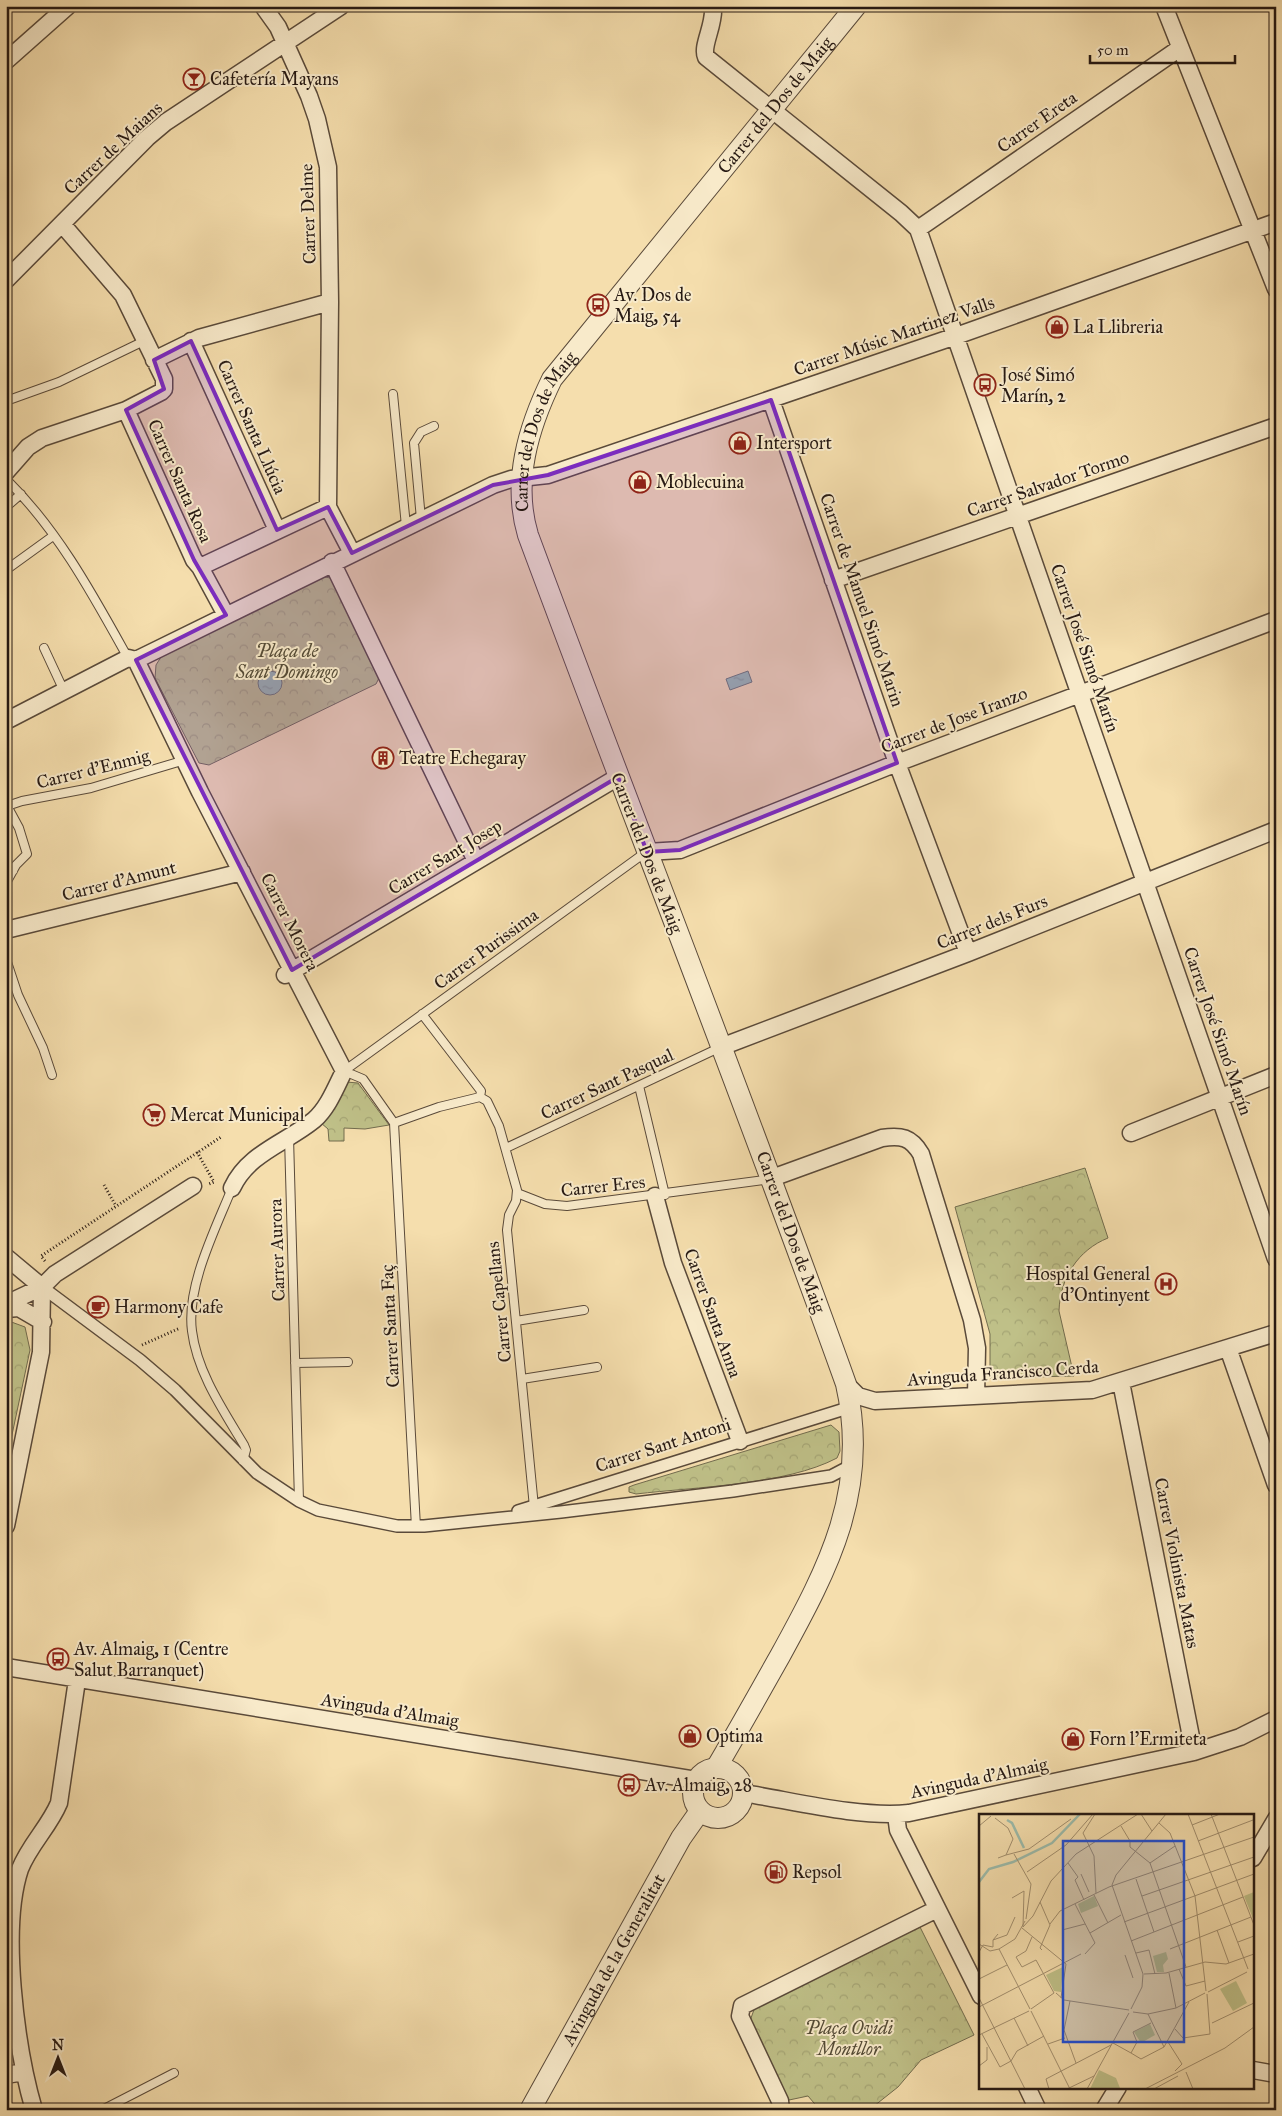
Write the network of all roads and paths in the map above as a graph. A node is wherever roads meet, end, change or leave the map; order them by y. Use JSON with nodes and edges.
{"nodes":[{"id":1,"x":68,"y":6,"type":"edge"},
{"id":2,"x":264,"y":6,"type":"edge"},
{"id":3,"x":341,"y":6,"type":"edge"},
{"id":4,"x":713,"y":6,"type":"edge"},
{"id":5,"x":856,"y":6,"type":"edge"},
{"id":6,"x":1164,"y":6,"type":"edge"},
{"id":7,"x":283,"y":43,"type":"junction"},
{"id":8,"x":1180,"y":48,"type":"junction"},
{"id":9,"x":6,"y":61,"type":"edge"},
{"id":10,"x":772,"y":110,"type":"junction"},
{"id":11,"x":1276,"y":222,"type":"edge"},
{"id":12,"x":62,"y":224,"type":"junction"},
{"id":13,"x":918,"y":229,"type":"junction"},
{"id":14,"x":1251,"y":230,"type":"junction"},
{"id":15,"x":6,"y":280,"type":"edge"},
{"id":16,"x":1276,"y":288,"type":"edge"},
{"id":17,"x":330,"y":302,"type":"junction"},
{"id":18,"x":956,"y":336,"type":"junction"},
{"id":19,"x":144,"y":341,"type":"junction"},
{"id":20,"x":191,"y":341,"type":"junction"},
{"id":21,"x":154,"y":360,"type":"junction"},
{"id":22,"x":393,"y":394,"type":"dead end"},
{"id":23,"x":772,"y":400,"type":"junction"},
{"id":24,"x":6,"y":401,"type":"edge"},
{"id":25,"x":126,"y":410,"type":"junction"},
{"id":26,"x":434,"y":426,"type":"dead end"},
{"id":27,"x":1276,"y":426,"type":"edge"},
{"id":28,"x":6,"y":472,"type":"edge"},
{"id":29,"x":522,"y":478,"type":"junction"},
{"id":30,"x":6,"y":479,"type":"edge"},
{"id":31,"x":21,"y":494,"type":"junction"},
{"id":32,"x":6,"y":507,"type":"edge"},
{"id":33,"x":328,"y":507,"type":"junction"},
{"id":34,"x":1018,"y":516,"type":"junction"},
{"id":35,"x":413,"y":522,"type":"junction"},
{"id":36,"x":277,"y":530,"type":"junction"},
{"id":37,"x":53,"y":536,"type":"junction"},
{"id":38,"x":352,"y":553,"type":"junction"},
{"id":39,"x":332,"y":562,"type":"junction"},
{"id":40,"x":200,"y":567,"type":"junction"},
{"id":41,"x":6,"y":570,"type":"edge"},
{"id":42,"x":833,"y":580,"type":"junction"},
{"id":43,"x":226,"y":615,"type":"junction"},
{"id":44,"x":1276,"y":620,"type":"edge"},
{"id":45,"x":44,"y":648,"type":"dead end"},
{"id":46,"x":132,"y":659,"type":"junction"},
{"id":47,"x":64,"y":691,"type":"junction"},
{"id":48,"x":1079,"y":694,"type":"junction"},
{"id":49,"x":6,"y":721,"type":"edge"},
{"id":50,"x":185,"y":760,"type":"junction"},
{"id":51,"x":897,"y":763,"type":"junction"},
{"id":52,"x":618,"y":777,"type":"junction"},
{"id":53,"x":7,"y":805,"type":"edge"},
{"id":54,"x":1276,"y":830,"type":"edge"},
{"id":55,"x":647,"y":852,"type":"junction"},
{"id":56,"x":476,"y":861,"type":"junction"},
{"id":57,"x":6,"y":862,"type":"edge"},
{"id":58,"x":13,"y":871,"type":"junction"},
{"id":59,"x":242,"y":872,"type":"junction"},
{"id":60,"x":1146,"y":882,"type":"junction"},
{"id":61,"x":6,"y":883,"type":"edge"},
{"id":62,"x":6,"y":930,"type":"edge"},
{"id":63,"x":968,"y":953,"type":"junction"},
{"id":64,"x":6,"y":959,"type":"edge"},
{"id":65,"x":288,"y":973,"type":"junction"},
{"id":66,"x":422,"y":1014,"type":"junction"},
{"id":67,"x":721,"y":1046,"type":"junction"},
{"id":68,"x":344,"y":1071,"type":"junction"},
{"id":69,"x":52,"y":1074,"type":"dead end"},
{"id":70,"x":1276,"y":1075,"type":"edge"},
{"id":71,"x":639,"y":1086,"type":"junction"},
{"id":72,"x":1220,"y":1097,"type":"junction"},
{"id":73,"x":483,"y":1099,"type":"junction"},
{"id":74,"x":394,"y":1123,"type":"junction"},
{"id":75,"x":1131,"y":1133,"type":"dead end"},
{"id":76,"x":289,"y":1135,"type":"junction"},
{"id":77,"x":221,"y":1137,"type":"dead end"},
{"id":78,"x":506,"y":1148,"type":"junction"},
{"id":79,"x":772,"y":1178,"type":"junction"},
{"id":80,"x":104,"y":1185,"type":"dead end"},
{"id":81,"x":193,"y":1186,"type":"dead end"},
{"id":82,"x":232,"y":1188,"type":"joint"},
{"id":83,"x":517,"y":1193,"type":"junction"},
{"id":84,"x":660,"y":1195,"type":"junction"},
{"id":85,"x":116,"y":1206,"type":"junction"},
{"id":86,"x":73,"y":1233,"type":"dead end"},
{"id":87,"x":6,"y":1257,"type":"edge"},
{"id":88,"x":1276,"y":1259,"type":"edge"},
{"id":89,"x":42,"y":1287,"type":"junction"},
{"id":90,"x":6,"y":1304,"type":"edge"},
{"id":91,"x":6,"y":1309,"type":"edge"},
{"id":92,"x":584,"y":1310,"type":"dead end"},
{"id":93,"x":516,"y":1321,"type":"junction"},
{"id":94,"x":43,"y":1322,"type":"junction"},
{"id":95,"x":191,"y":1323,"type":"junction"},
{"id":96,"x":1276,"y":1333,"type":"edge"},
{"id":97,"x":1228,"y":1348,"type":"junction"},
{"id":98,"x":128,"y":1351,"type":"junction"},
{"id":99,"x":348,"y":1362,"type":"dead end"},
{"id":100,"x":295,"y":1363,"type":"junction"},
{"id":101,"x":597,"y":1367,"type":"dead end"},
{"id":102,"x":522,"y":1379,"type":"junction"},
{"id":103,"x":1121,"y":1382,"type":"junction"},
{"id":104,"x":846,"y":1384,"type":"junction"},
{"id":105,"x":976,"y":1396,"type":"junction"},
{"id":106,"x":875,"y":1401,"type":"junction"},
{"id":107,"x":852,"y":1413,"type":"junction"},
{"id":108,"x":740,"y":1441,"type":"junction"},
{"id":109,"x":243,"y":1461,"type":"junction"},
{"id":110,"x":852,"y":1465,"type":"junction"},
{"id":111,"x":1276,"y":1485,"type":"edge"},
{"id":112,"x":299,"y":1501,"type":"junction"},
{"id":113,"x":534,"y":1506,"type":"junction"},
{"id":114,"x":488,"y":1519,"type":"junction"},
{"id":115,"x":6,"y":1526,"type":"edge"},
{"id":116,"x":416,"y":1527,"type":"junction"},
{"id":117,"x":6,"y":1667,"type":"edge"},
{"id":118,"x":77,"y":1680,"type":"junction"},
{"id":119,"x":1276,"y":1719,"type":"edge"},
{"id":120,"x":1194,"y":1752,"type":"junction"},
{"id":121,"x":716,"y":1768,"type":"junction"},
{"id":122,"x":696,"y":1780,"type":"junction"},
{"id":123,"x":743,"y":1793,"type":"junction"},
{"id":124,"x":700,"y":1811,"type":"junction"},
{"id":125,"x":896,"y":1814,"type":"junction"},
{"id":126,"x":1276,"y":1819,"type":"edge"},
{"id":127,"x":1254,"y":1856,"type":"edge"},
{"id":128,"x":937,"y":1909,"type":"junction"},
{"id":129,"x":979,"y":1992,"type":"edge"},
{"id":130,"x":1254,"y":2070,"type":"edge"},
{"id":131,"x":24,"y":2072,"type":"junction"},
{"id":132,"x":174,"y":2073,"type":"dead end"},
{"id":133,"x":1276,"y":2074,"type":"edge"},
{"id":134,"x":6,"y":2075,"type":"edge"},
{"id":135,"x":1027,"y":2088,"type":"edge"},
{"id":136,"x":1117,"y":2088,"type":"edge"},
{"id":137,"x":34,"y":2110,"type":"edge"},
{"id":138,"x":102,"y":2110,"type":"edge"},
{"id":139,"x":530,"y":2110,"type":"edge"},
{"id":140,"x":781,"y":2110,"type":"edge"},
{"id":141,"x":1038,"y":2110,"type":"edge"},
{"id":142,"x":1104,"y":2110,"type":"edge"}],
"edges":[{"from":1,"to":9,"type":"street"},
{"from":2,"to":7,"type":"street","name":"Carrer Delme"},
{"from":3,"to":7,"type":"street","name":"Carrer de Maians"},
{"from":4,"to":10,"type":"street"},
{"from":5,"to":10,"type":"street","name":"Carrer del Dos de Maig"},
{"from":6,"to":8,"type":"street"},
{"from":7,"to":12,"type":"street","name":"Carrer de Maians"},
{"from":7,"to":17,"type":"street","name":"Carrer Delme"},
{"from":8,"to":13,"type":"street","name":"Carrer Ereta"},
{"from":8,"to":14,"type":"street"},
{"from":10,"to":13,"type":"street"},
{"from":10,"to":29,"type":"street","name":"Carrer del Dos de Maig"},
{"from":11,"to":14,"type":"street","name":"Carrer Músic Martinez Valls"},
{"from":12,"to":15,"type":"street","name":"Carrer de Maians"},
{"from":12,"to":19,"type":"street"},
{"from":13,"to":18,"type":"street","name":"Carrer José Simó Marín"},
{"from":14,"to":16,"type":"street"},
{"from":14,"to":18,"type":"street","name":"Carrer Músic Martinez Valls"},
{"from":17,"to":20,"type":"street"},
{"from":17,"to":33,"type":"street","name":"Carrer Delme"},
{"from":18,"to":23,"type":"street","name":"Carrer Músic Martinez Valls"},
{"from":18,"to":34,"type":"street","name":"Carrer José Simó Marín"},
{"from":19,"to":21,"type":"street"},
{"from":19,"to":24,"type":"lane"},
{"from":20,"to":21,"type":"street"},
{"from":20,"to":36,"type":"street","name":"Carrer Santa Llúcia"},
{"from":21,"to":25,"type":"street","name":"Carrer Santa Rosa"},
{"from":22,"to":35,"type":"lane"},
{"from":23,"to":29,"type":"street","name":"Carrer Músic Martinez Valls"},
{"from":23,"to":42,"type":"street","name":"Carrer de Manuel Simó Marin"},
{"from":25,"to":28,"type":"street","name":"Carrer Santa Rosa"},
{"from":25,"to":40,"type":"street","name":"Carrer Santa Rosa"},
{"from":26,"to":35,"type":"lane"},
{"from":27,"to":34,"type":"street","name":"Carrer Salvador Tormo"},
{"from":29,"to":35,"type":"street","name":"Carrer Músic Martinez Valls"},
{"from":29,"to":52,"type":"street","name":"Carrer del Dos de Maig"},
{"from":30,"to":31,"type":"lane"},
{"from":31,"to":32,"type":"lane"},
{"from":31,"to":37,"type":"lane"},
{"from":33,"to":36,"type":"street","name":"Carrer Santa Rosa"},
{"from":33,"to":38,"type":"street","name":"Carrer Delme"},
{"from":34,"to":42,"type":"street","name":"Carrer Salvador Tormo"},
{"from":34,"to":48,"type":"street","name":"Carrer José Simó Marín"},
{"from":35,"to":38,"type":"street","name":"Carrer Músic Martinez Valls"},
{"from":36,"to":40,"type":"street","name":"Carrer Santa Rosa"},
{"from":37,"to":41,"type":"lane"},
{"from":37,"to":46,"type":"lane"},
{"from":38,"to":39,"type":"street"},
{"from":39,"to":43,"type":"street"},
{"from":39,"to":56,"type":"street"},
{"from":40,"to":43,"type":"street","name":"Carrer Santa Rosa"},
{"from":42,"to":51,"type":"street","name":"Carrer de Manuel Simó Marin"},
{"from":43,"to":46,"type":"street"},
{"from":44,"to":48,"type":"street","name":"Carrer de Jose Iranzo"},
{"from":45,"to":47,"type":"lane"},
{"from":46,"to":47,"type":"street"},
{"from":46,"to":50,"type":"street"},
{"from":47,"to":49,"type":"street"},
{"from":48,"to":51,"type":"street","name":"Carrer de Jose Iranzo"},
{"from":48,"to":60,"type":"street","name":"Carrer José Simó Marín"},
{"from":50,"to":53,"type":"lane","name":"Carrer d'Enmig"},
{"from":50,"to":59,"type":"street","name":"Carrer Morera"},
{"from":51,"to":55,"type":"street","name":"Carrer de Jose Iranzo"},
{"from":51,"to":63,"type":"street","name":"Carrer de Manuel Simó Marin"},
{"from":52,"to":55,"type":"street","name":"Carrer del Dos de Maig"},
{"from":52,"to":56,"type":"street","name":"Carrer Sant Josep"},
{"from":53,"to":58,"type":"lane"},
{"from":54,"to":60,"type":"street","name":"Carrer dels Furs"},
{"from":55,"to":66,"type":"lane","name":"Carrer Purissima"},
{"from":55,"to":67,"type":"street","name":"Carrer del Dos de Maig"},
{"from":56,"to":65,"type":"street","name":"Carrer Sant Josep"},
{"from":57,"to":58,"type":"lane"},
{"from":58,"to":61,"type":"lane"},
{"from":59,"to":62,"type":"street","name":"Carrer d'Amunt"},
{"from":59,"to":65,"type":"street","name":"Carrer Morera"},
{"from":60,"to":63,"type":"street","name":"Carrer dels Furs"},
{"from":60,"to":72,"type":"street","name":"Carrer José Simó Marín"},
{"from":63,"to":67,"type":"street","name":"Carrer dels Furs"},
{"from":64,"to":69,"type":"lane"},
{"from":65,"to":68,"type":"street","name":"Carrer Morera"},
{"from":66,"to":68,"type":"lane","name":"Carrer Purissima"},
{"from":66,"to":73,"type":"lane"},
{"from":67,"to":71,"type":"lane","name":"Carrer Sant Pasqual"},
{"from":67,"to":79,"type":"street","name":"Carrer del Dos de Maig"},
{"from":68,"to":74,"type":"lane"},
{"from":68,"to":76,"type":"street"},
{"from":70,"to":72,"type":"street"},
{"from":71,"to":78,"type":"lane","name":"Carrer Sant Pasqual"},
{"from":71,"to":84,"type":"lane","name":"Carrer Eres"},
{"from":72,"to":75,"type":"street"},
{"from":72,"to":88,"type":"street","name":"Carrer José Simó Marín"},
{"from":73,"to":74,"type":"lane"},
{"from":73,"to":78,"type":"lane"},
{"from":74,"to":116,"type":"lane","name":"Carrer Santa Faç"},
{"from":76,"to":82,"type":"street"},
{"from":76,"to":100,"type":"lane","name":"Carrer Aurora"},
{"from":77,"to":85,"type":"path"},
{"from":78,"to":83,"type":"lane"},
{"from":79,"to":84,"type":"lane","name":"Carrer Eres"},
{"from":79,"to":104,"type":"street","name":"Carrer del Dos de Maig"},
{"from":79,"to":105,"type":"street"},
{"from":80,"to":85,"type":"path"},
{"from":81,"to":89,"type":"street"},
{"from":82,"to":95,"type":"lane"},
{"from":83,"to":84,"type":"lane","name":"Carrer Eres"},
{"from":83,"to":93,"type":"lane","name":"Carrer Capellans"},
{"from":84,"to":108,"type":"street","name":"Carrer Santa Anna"},
{"from":85,"to":86,"type":"path"},
{"from":87,"to":89,"type":"street"},
{"from":89,"to":90,"type":"street"},
{"from":89,"to":94,"type":"street"},
{"from":89,"to":98,"type":"street","name":"Carrer Sant Antoni"},
{"from":91,"to":94,"type":"street"},
{"from":92,"to":93,"type":"lane"},
{"from":93,"to":102,"type":"lane","name":"Carrer Capellans"},
{"from":94,"to":115,"type":"street"},
{"from":95,"to":98,"type":"path"},
{"from":95,"to":109,"type":"lane"},
{"from":96,"to":97,"type":"street","name":"Avinguda Francisco Cerda"},
{"from":97,"to":103,"type":"street","name":"Avinguda Francisco Cerda"},
{"from":97,"to":111,"type":"street"},
{"from":98,"to":109,"type":"street","name":"Carrer Sant Antoni"},
{"from":99,"to":100,"type":"lane"},
{"from":100,"to":112,"type":"lane","name":"Carrer Aurora"},
{"from":101,"to":102,"type":"lane"},
{"from":102,"to":113,"type":"lane","name":"Carrer Capellans"},
{"from":103,"to":105,"type":"street","name":"Avinguda Francisco Cerda"},
{"from":103,"to":120,"type":"street","name":"Carrer Violinista Matas"},
{"from":104,"to":106,"type":"street","name":"Avinguda Francisco Cerda"},
{"from":104,"to":107,"type":"street","name":"Carrer del Dos de Maig"},
{"from":105,"to":106,"type":"street","name":"Avinguda Francisco Cerda"},
{"from":106,"to":107,"type":"street"},
{"from":107,"to":108,"type":"street","name":"Carrer Sant Antoni"},
{"from":107,"to":110,"type":"street","name":"Carrer del Dos de Maig"},
{"from":108,"to":113,"type":"street","name":"Carrer Sant Antoni"},
{"from":109,"to":112,"type":"street","name":"Carrer Sant Antoni"},
{"from":110,"to":114,"type":"street","name":"Carrer Sant Antoni"},
{"from":110,"to":121,"type":"street","name":"Carrer del Dos de Maig"},
{"from":112,"to":116,"type":"street","name":"Carrer Sant Antoni"},
{"from":113,"to":114,"type":"street","name":"Carrer Sant Antoni"},
{"from":114,"to":116,"type":"street","name":"Carrer Sant Antoni"},
{"from":117,"to":118,"type":"street","name":"Avinguda d'Almaig"},
{"from":118,"to":122,"type":"street","name":"Avinguda d'Almaig"},
{"from":118,"to":131,"type":"street"},
{"from":119,"to":120,"type":"street","name":"Avinguda d'Almaig"},
{"from":120,"to":125,"type":"street","name":"Avinguda d'Almaig"},
{"from":121,"to":122,"type":"street"},
{"from":121,"to":123,"type":"street"},
{"from":122,"to":124,"type":"street"},
{"from":123,"to":124,"type":"street"},
{"from":123,"to":125,"type":"street","name":"Avinguda d'Almaig"},
{"from":124,"to":139,"type":"street","name":"Avinguda de la Generalitat"},
{"from":125,"to":128,"type":"street"},
{"from":126,"to":127,"type":"street"},
{"from":128,"to":129,"type":"street"},
{"from":128,"to":140,"type":"street"},
{"from":130,"to":133,"type":"street"},
{"from":131,"to":134,"type":"street"},
{"from":131,"to":137,"type":"street"},
{"from":132,"to":138,"type":"lane"},
{"from":135,"to":141,"type":"street"},
{"from":136,"to":142,"type":"street"}]}
